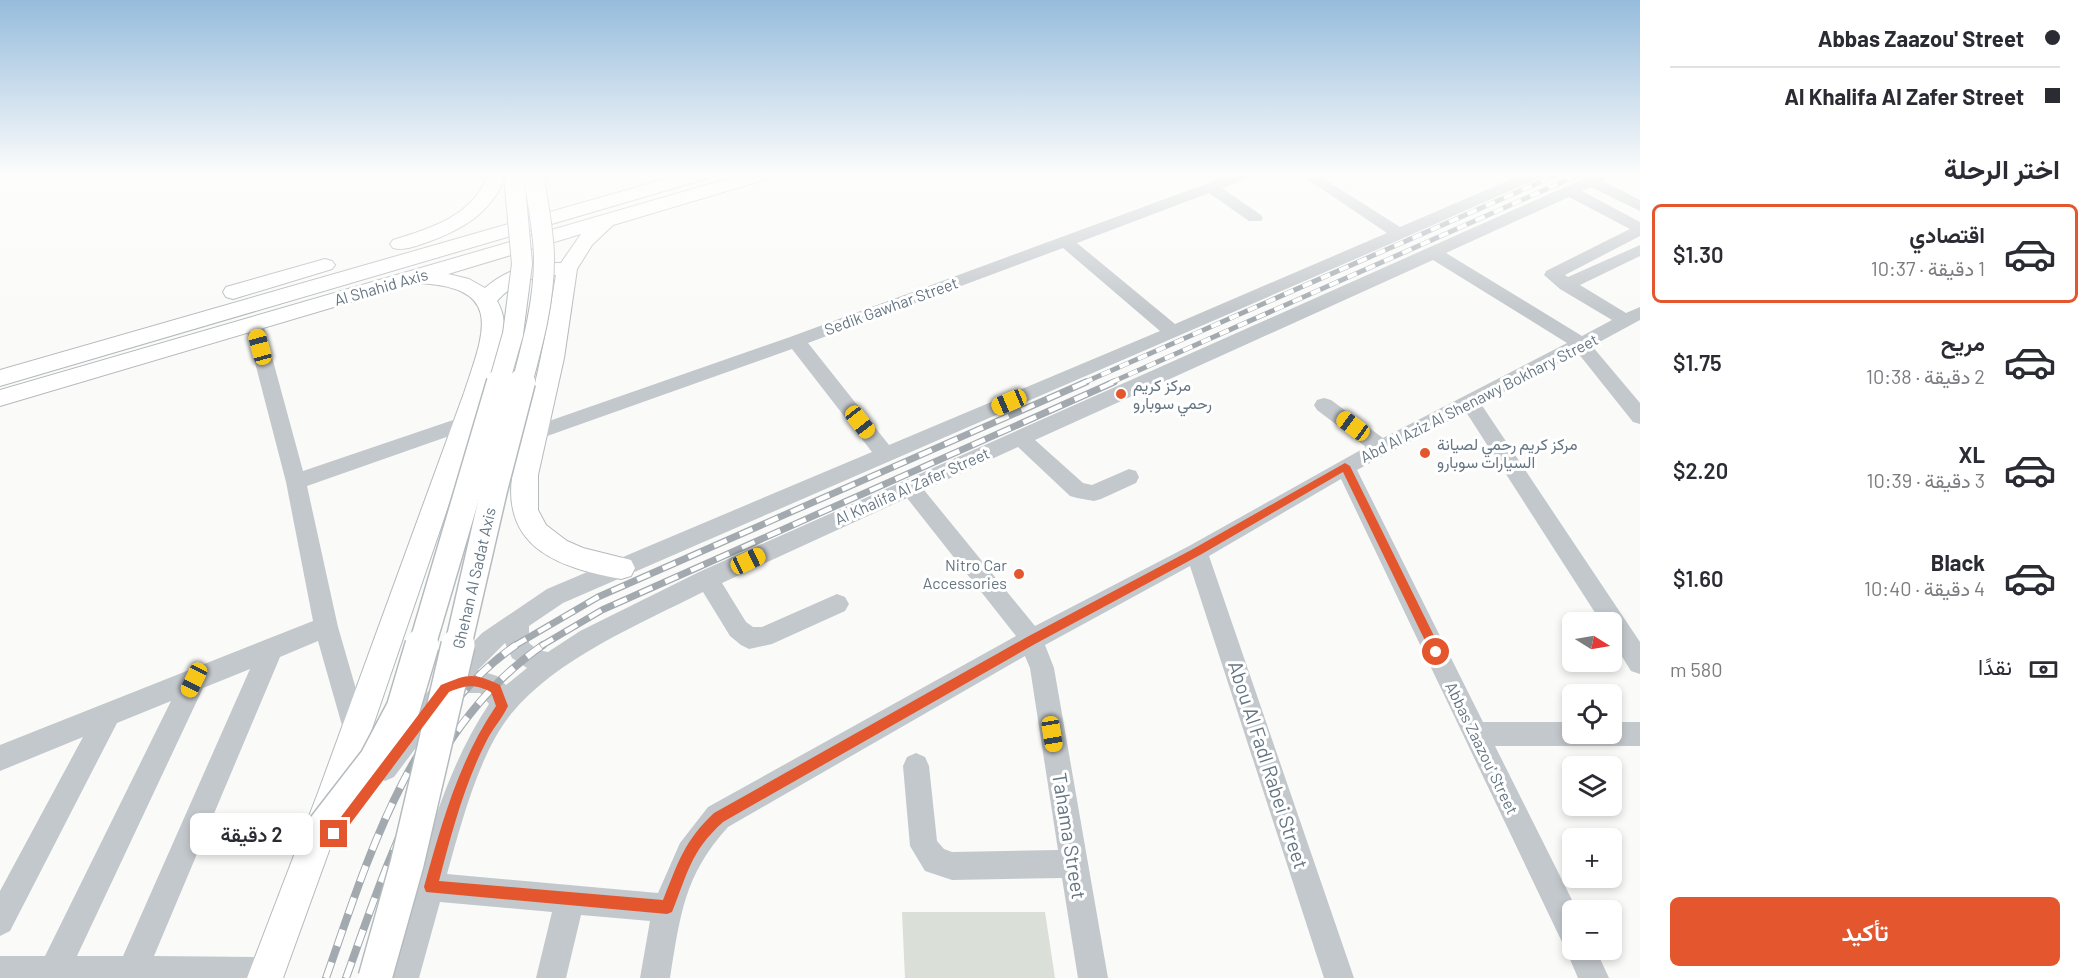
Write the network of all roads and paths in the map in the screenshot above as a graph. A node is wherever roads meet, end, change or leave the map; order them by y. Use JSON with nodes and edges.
{"nodes":[{"id":1,"x":459,"y":221,"type":"edge"},
{"id":2,"x":518,"y":221,"type":"edge"},
{"id":3,"x":540,"y":221,"type":"edge"},
{"id":4,"x":542,"y":221,"type":"edge"},
{"id":5,"x":606,"y":221,"type":"edge"},
{"id":6,"x":612,"y":221,"type":"edge"},
{"id":7,"x":1122,"y":221,"type":"edge"},
{"id":8,"x":1379,"y":221,"type":"edge"},
{"id":9,"x":1430,"y":221,"type":"edge"},
{"id":10,"x":1506,"y":221,"type":"edge"},
{"id":11,"x":1625,"y":221,"type":"edge"},
{"id":12,"x":1640,"y":229,"type":"edge"},
{"id":13,"x":1400,"y":234,"type":"junction"},
{"id":14,"x":1066,"y":242,"type":"junction"},
{"id":15,"x":1640,"y":250,"type":"edge"},
{"id":16,"x":1434,"y":254,"type":"junction"},
{"id":17,"x":567,"y":269,"type":"junction"},
{"id":18,"x":414,"y":278,"type":"junction"},
{"id":19,"x":1566,"y":285,"type":"junction"},
{"id":20,"x":486,"y":300,"type":"junction"},
{"id":21,"x":1633,"y":317,"type":"edge"},
{"id":22,"x":254,"y":324,"type":"junction"},
{"id":23,"x":1173,"y":332,"type":"junction"},
{"id":24,"x":796,"y":341,"type":"junction"},
{"id":25,"x":1582,"y":345,"type":"junction"},
{"id":26,"x":0,"y":362,"type":"edge"},
{"id":27,"x":0,"y":378,"type":"edge"},
{"id":28,"x":0,"y":398,"type":"edge"},
{"id":29,"x":1470,"y":403,"type":"junction"},
{"id":30,"x":1324,"y":405,"type":"dead end"},
{"id":31,"x":1640,"y":417,"type":"edge"},
{"id":32,"x":465,"y":423,"type":"junction"},
{"id":33,"x":536,"y":433,"type":"junction"},
{"id":34,"x":1020,"y":438,"type":"junction"},
{"id":35,"x":1382,"y":448,"type":"junction"},
{"id":36,"x":886,"y":455,"type":"junction"},
{"id":37,"x":1345,"y":466,"type":"junction"},
{"id":38,"x":1129,"y":477,"type":"dead end"},
{"id":39,"x":296,"y":482,"type":"junction"},
{"id":40,"x":910,"y":487,"type":"junction"},
{"id":41,"x":1197,"y":552,"type":"junction"},
{"id":42,"x":621,"y":568,"type":"junction"},
{"id":43,"x":707,"y":579,"type":"junction"},
{"id":44,"x":837,"y":604,"type":"dead end"},
{"id":45,"x":520,"y":618,"type":"junction"},
{"id":46,"x":326,"y":627,"type":"junction"},
{"id":47,"x":1031,"y":640,"type":"junction"},
{"id":48,"x":272,"y":649,"type":"junction"},
{"id":49,"x":551,"y":663,"type":"junction"},
{"id":50,"x":1640,"y":663,"type":"edge"},
{"id":51,"x":194,"y":680,"type":"junction"},
{"id":52,"x":445,"y":688,"type":"junction"},
{"id":53,"x":502,"y":706,"type":"junction"},
{"id":54,"x":109,"y":713,"type":"junction"},
{"id":55,"x":356,"y":734,"type":"junction"},
{"id":56,"x":1476,"y":734,"type":"junction"},
{"id":57,"x":1640,"y":734,"type":"edge"},
{"id":58,"x":0,"y":758,"type":"edge"},
{"id":59,"x":916,"y":766,"type":"dead end"},
{"id":60,"x":321,"y":831,"type":"junction"},
{"id":61,"x":1074,"y":864,"type":"junction"},
{"id":62,"x":308,"y":869,"type":"junction"},
{"id":63,"x":430,"y":887,"type":"junction"},
{"id":64,"x":570,"y":900,"type":"junction"},
{"id":65,"x":667,"y":908,"type":"junction"},
{"id":66,"x":1562,"y":911,"type":"edge"},
{"id":67,"x":0,"y":921,"type":"edge"},
{"id":68,"x":1586,"y":960,"type":"edge"},
{"id":69,"x":0,"y":971,"type":"edge"},
{"id":70,"x":54,"y":971,"type":"junction"},
{"id":71,"x":132,"y":972,"type":"junction"},
{"id":72,"x":266,"y":975,"type":"edge"},
{"id":73,"x":375,"y":978,"type":"edge"},
{"id":74,"x":404,"y":978,"type":"edge"},
{"id":75,"x":551,"y":978,"type":"edge"},
{"id":76,"x":655,"y":978,"type":"edge"},
{"id":77,"x":1093,"y":978,"type":"edge"},
{"id":78,"x":1339,"y":978,"type":"edge"},
{"id":79,"x":1594,"y":978,"type":"edge"}],
"edges":[{"from":1,"to":26,"type":"main road"},
{"from":2,"to":60,"type":"main road","name":"Ghehan Al Sadat Axis","bridge":true},
{"from":3,"to":73,"type":"main road","name":"Ghehan Al Sadat Axis","bridge":true},
{"from":4,"to":27,"type":"main road","name":"Al Shahid Axis"},
{"from":5,"to":18,"type":"main road","name":"Al Shahid Axis"},
{"from":6,"to":17,"type":"main road"},
{"from":7,"to":14,"type":"street","name":"Sedik Gawhar Street"},
{"from":8,"to":13,"type":"street"},
{"from":9,"to":13,"type":"street"},
{"from":10,"to":16,"type":"street","name":"Al Khalifa Al Zafer Street"},
{"from":11,"to":12,"type":"street"},
{"from":12,"to":19,"type":"street"},
{"from":13,"to":23,"type":"street"},
{"from":14,"to":23,"type":"street"},
{"from":14,"to":24,"type":"street","name":"Sedik Gawhar Street"},
{"from":15,"to":19,"type":"street"},
{"from":16,"to":25,"type":"street"},
{"from":16,"to":34,"type":"street","name":"Al Khalifa Al Zafer Street"},
{"from":17,"to":20,"type":"main road"},
{"from":17,"to":33,"type":"main road"},
{"from":18,"to":20,"type":"main road"},
{"from":18,"to":22,"type":"main road","name":"Al Shahid Axis"},
{"from":19,"to":21,"type":"street"},
{"from":20,"to":32,"type":"main road"},
{"from":21,"to":25,"type":"street","name":"Abd Al Aziz Al Shenawy Bokhary Street"},
{"from":22,"to":28,"type":"main road","name":"Al Shahid Axis"},
{"from":22,"to":39,"type":"street"},
{"from":23,"to":36,"type":"street"},
{"from":24,"to":33,"type":"street","name":"Sedik Gawhar Street"},
{"from":24,"to":36,"type":"street"},
{"from":25,"to":29,"type":"street","name":"Abd Al Aziz Al Shenawy Bokhary Street"},
{"from":25,"to":31,"type":"street"},
{"from":29,"to":35,"type":"street","name":"Abd Al Aziz Al Shenawy Bokhary Street"},
{"from":29,"to":50,"type":"street"},
{"from":30,"to":35,"type":"street"},
{"from":32,"to":39,"type":"street"},
{"from":32,"to":55,"type":"main road"},
{"from":33,"to":42,"type":"main road"},
{"from":34,"to":38,"type":"street"},
{"from":34,"to":40,"type":"street","name":"Al Khalifa Al Zafer Street"},
{"from":35,"to":37,"type":"street","name":"Abd Al Aziz Al Shenawy Bokhary Street"},
{"from":36,"to":42,"type":"street"},
{"from":37,"to":41,"type":"street","name":"Abd Al Aziz Al Shenawy Bokhary Street"},
{"from":37,"to":56,"type":"street","name":"Abbas Zaazou' Street"},
{"from":39,"to":46,"type":"street"},
{"from":40,"to":43,"type":"street","name":"Al Khalifa Al Zafer Street"},
{"from":40,"to":47,"type":"street","name":"Tahama Street"},
{"from":41,"to":47,"type":"street","name":"Abd Al Aziz Al Shenawy Bokhary Street"},
{"from":41,"to":78,"type":"street","name":"Abou Al Fadl Rabei Street"},
{"from":42,"to":45,"type":"street"},
{"from":43,"to":44,"type":"street"},
{"from":43,"to":49,"type":"street","name":"Al Khalifa Al Zafer Street"},
{"from":45,"to":49,"type":"street"},
{"from":45,"to":52,"type":"street"},
{"from":46,"to":48,"type":"street"},
{"from":46,"to":55,"type":"street"},
{"from":47,"to":61,"type":"street","name":"Tahama Street"},
{"from":47,"to":65,"type":"street","name":"Abd Al Aziz Al Shenawy Bokhary Street"},
{"from":48,"to":51,"type":"street"},
{"from":48,"to":71,"type":"street"},
{"from":49,"to":53,"type":"street","name":"Al Khalifa Al Zafer Street"},
{"from":51,"to":54,"type":"street"},
{"from":51,"to":70,"type":"street"},
{"from":52,"to":53,"type":"street"},
{"from":52,"to":62,"type":"street"},
{"from":53,"to":63,"type":"street","name":"Al Khalifa Al Zafer Street"},
{"from":54,"to":58,"type":"street"},
{"from":54,"to":67,"type":"street"},
{"from":55,"to":60,"type":"main road"},
{"from":56,"to":57,"type":"street"},
{"from":56,"to":66,"type":"street","name":"Abbas Zaazou' Street"},
{"from":59,"to":61,"type":"street"},
{"from":60,"to":62,"type":"main road"},
{"from":61,"to":77,"type":"street","name":"Tahama Street"},
{"from":62,"to":72,"type":"main road"},
{"from":63,"to":64,"type":"street"},
{"from":63,"to":74,"type":"street","name":"Al Khalifa Al Zafer Street"},
{"from":64,"to":65,"type":"street"},
{"from":64,"to":75,"type":"street"},
{"from":65,"to":76,"type":"street","name":"Abd Al Aziz Al Shenawy Bokhary Street"},
{"from":68,"to":79,"type":"street"},
{"from":69,"to":70,"type":"street"},
{"from":70,"to":71,"type":"street"},
{"from":71,"to":72,"type":"street"}]}
